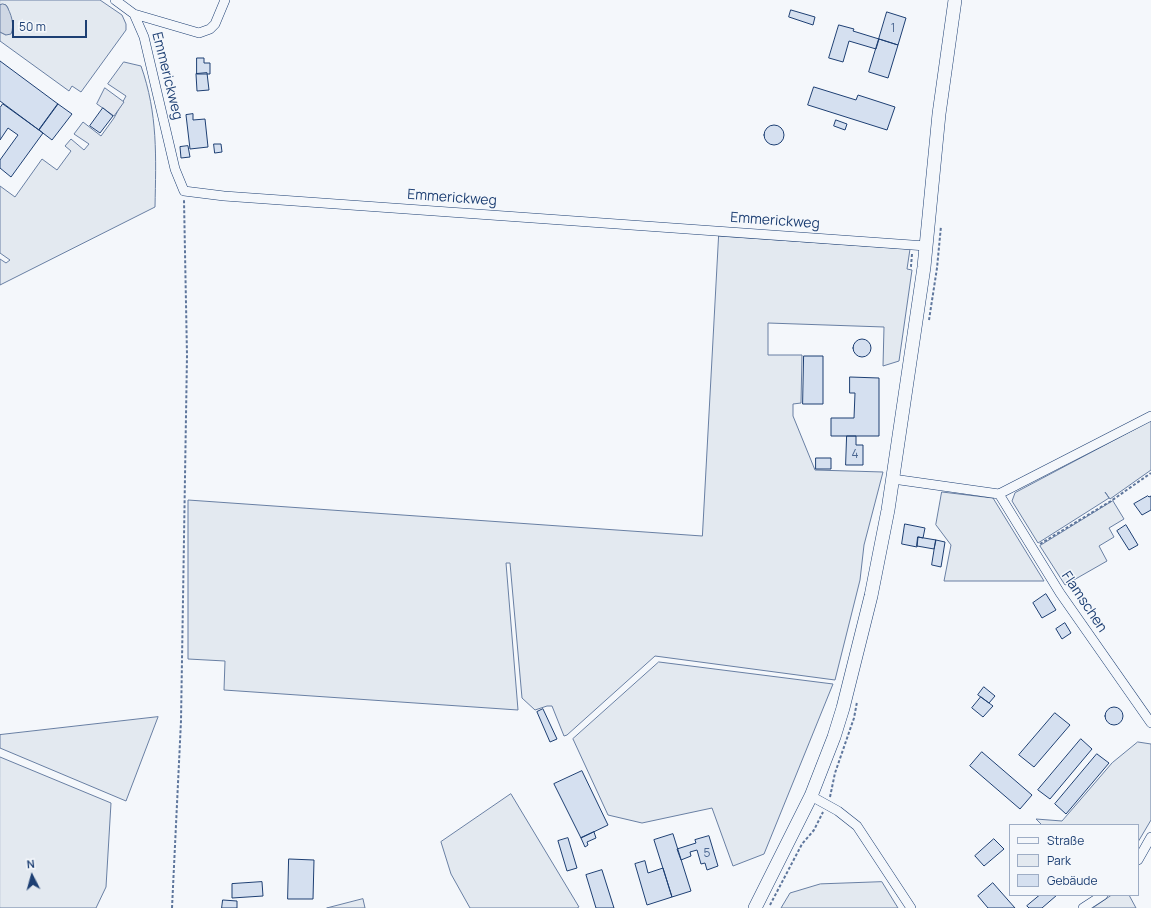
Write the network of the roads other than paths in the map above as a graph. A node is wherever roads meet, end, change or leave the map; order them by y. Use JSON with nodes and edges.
{"nodes":[{"id":1,"x":115,"y":0,"type":"edge"},
{"id":2,"x":225,"y":0,"type":"edge"},
{"id":3,"x":955,"y":0,"type":"edge"},
{"id":4,"x":134,"y":14,"type":"junction"},
{"id":5,"x":926,"y":246,"type":"junction"},
{"id":6,"x":1151,"y":416,"type":"edge"},
{"id":7,"x":893,"y":479,"type":"junction"},
{"id":8,"x":999,"y":494,"type":"junction"},
{"id":9,"x":1151,"y":723,"type":"edge"},
{"id":10,"x":811,"y":796,"type":"junction"},
{"id":11,"x":1151,"y":837,"type":"edge"},
{"id":12,"x":1139,"y":858,"type":"edge"},
{"id":13,"x":1101,"y":896,"type":"edge"},
{"id":14,"x":754,"y":908,"type":"edge"},
{"id":15,"x":911,"y":908,"type":"edge"},
{"id":16,"x":1083,"y":908,"type":"edge"}],
"edges":[{"from":1,"to":4,"type":"street"},
{"from":2,"to":4,"type":"street"},
{"from":3,"to":5,"type":"main road"},
{"from":4,"to":5,"type":"street","name":"Emmerickweg"},
{"from":5,"to":7,"type":"main road"},
{"from":6,"to":8,"type":"street"},
{"from":7,"to":8,"type":"street"},
{"from":7,"to":10,"type":"main road"},
{"from":8,"to":9,"type":"street","name":"Flamschen"},
{"from":10,"to":14,"type":"main road"},
{"from":10,"to":15,"type":"street"},
{"from":11,"to":12,"type":"street"},
{"from":13,"to":16,"type":"street"}]}
